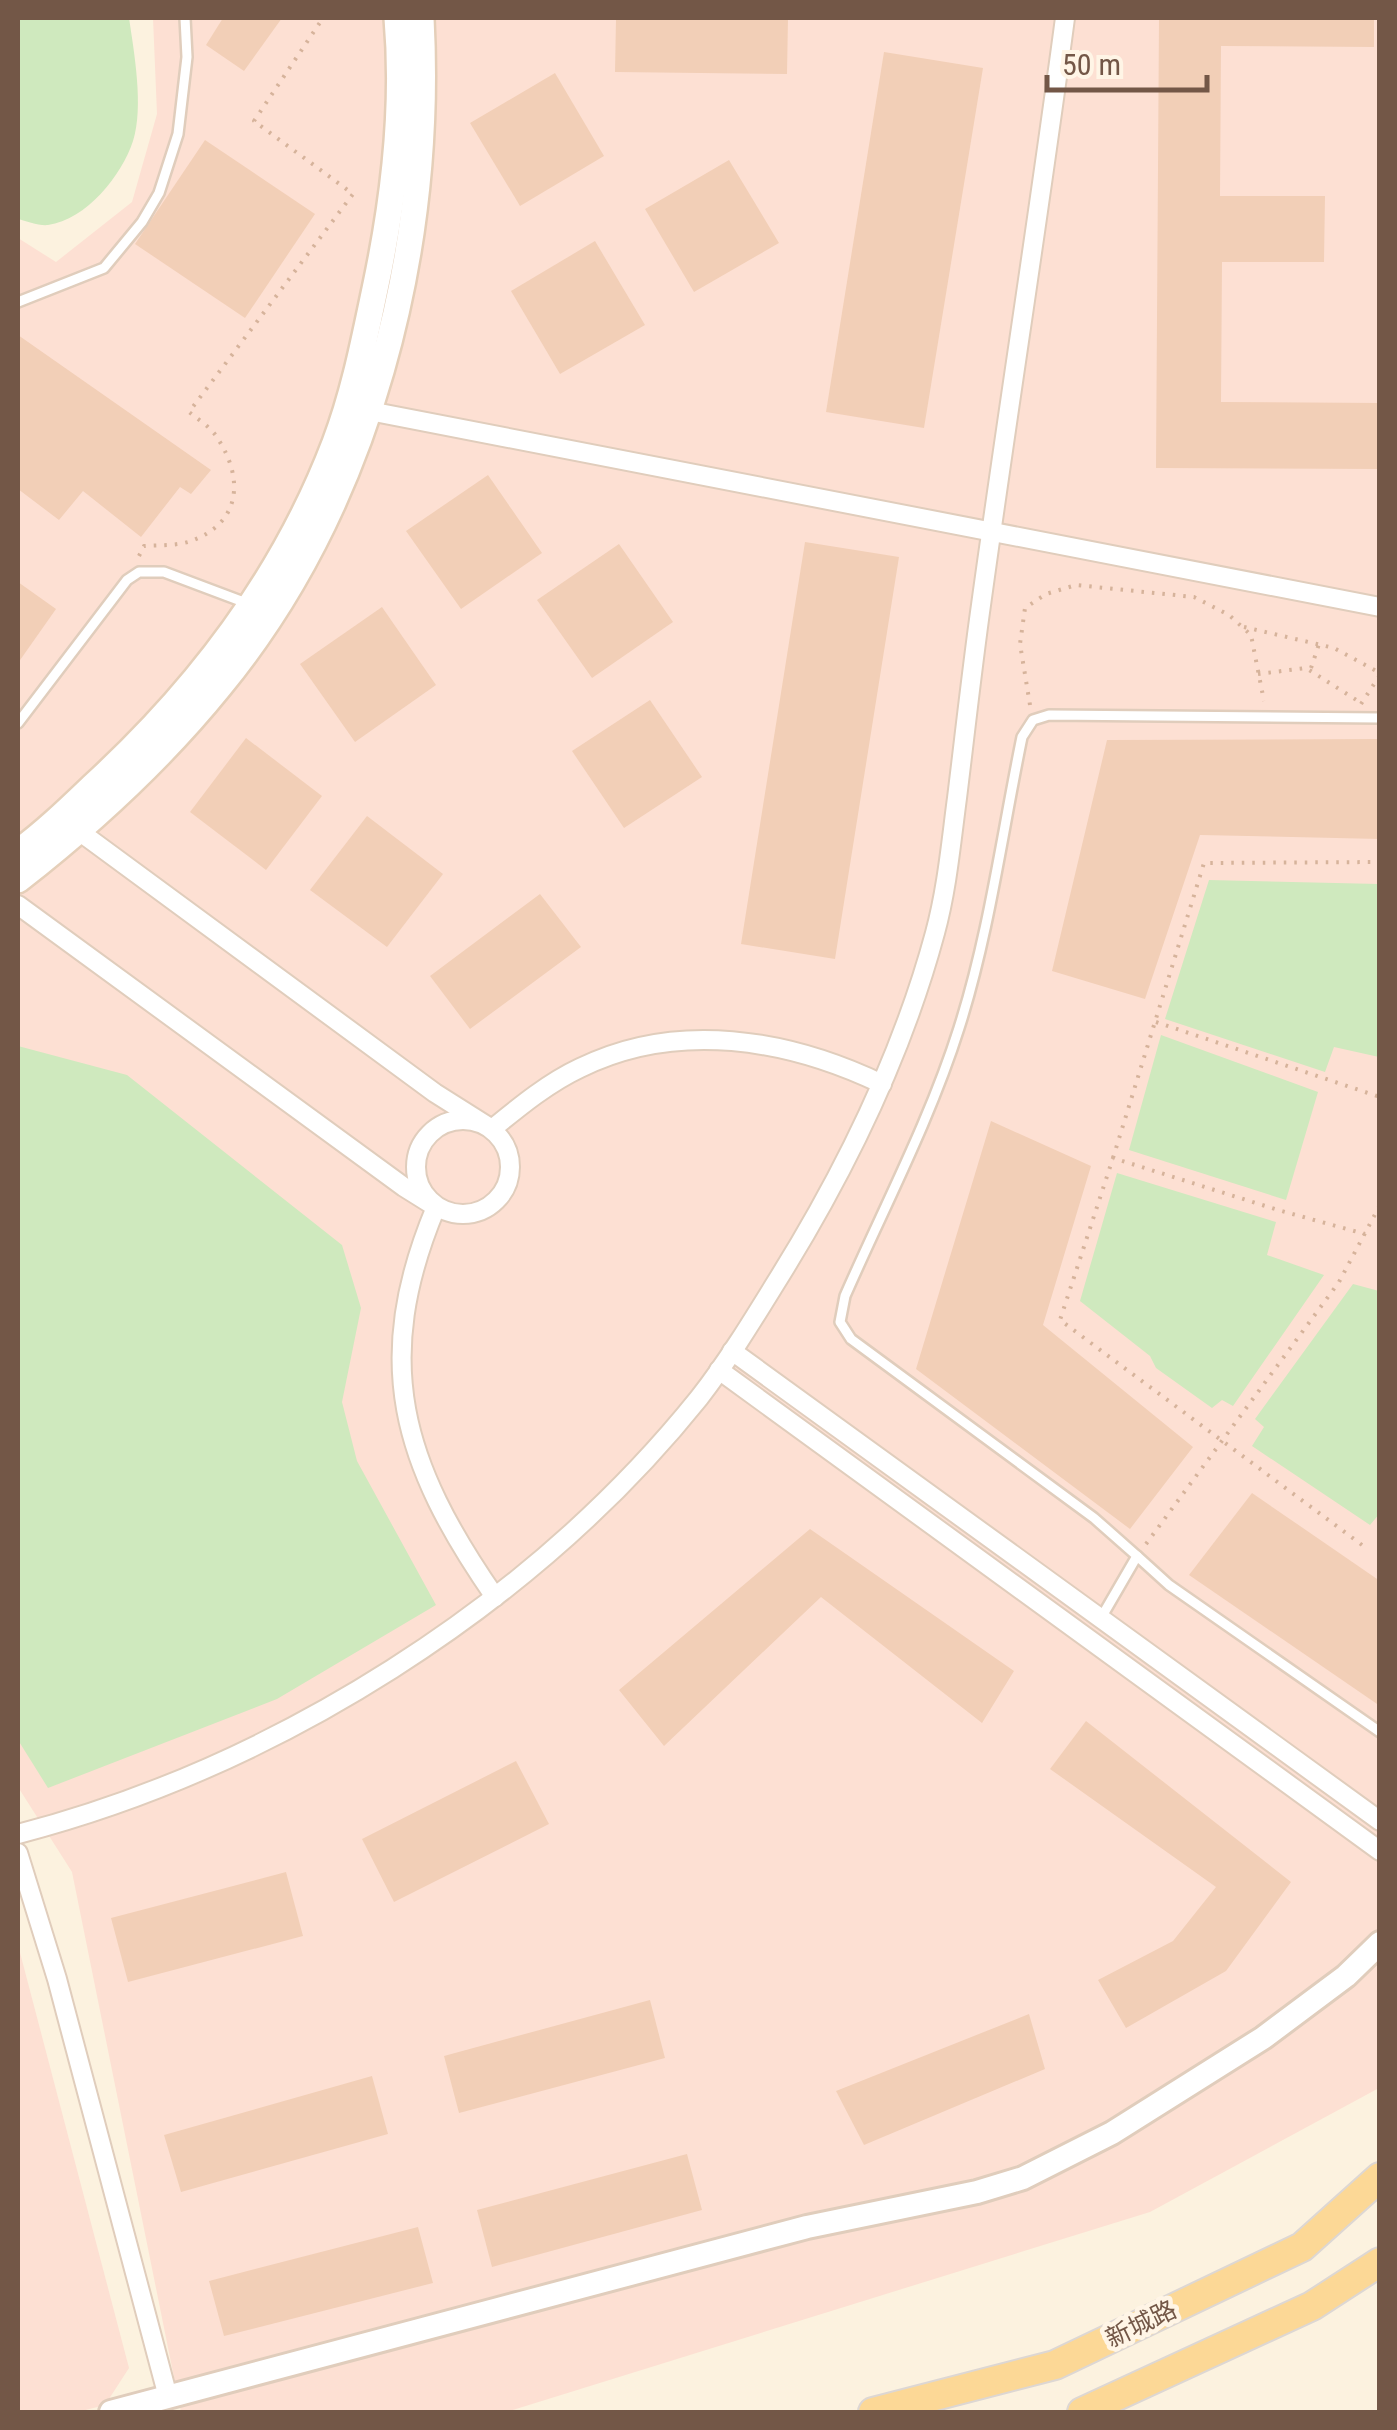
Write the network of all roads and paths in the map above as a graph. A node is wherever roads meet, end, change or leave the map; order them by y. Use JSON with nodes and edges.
{"nodes":[{"id":1,"x":186,"y":18,"type":"edge"},
{"id":2,"x":323,"y":18,"type":"edge"},
{"id":3,"x":396,"y":18,"type":"edge"},
{"id":4,"x":421,"y":18,"type":"edge"},
{"id":5,"x":1065,"y":18,"type":"edge"},
{"id":6,"x":18,"y":302,"type":"edge"},
{"id":7,"x":358,"y":409,"type":"junction"},
{"id":8,"x":992,"y":532,"type":"junction"},
{"id":9,"x":127,"y":580,"type":"junction"},
{"id":10,"x":252,"y":605,"type":"junction"},
{"id":11,"x":1380,"y":606,"type":"edge"},
{"id":12,"x":1242,"y":627,"type":"junction"},
{"id":13,"x":1319,"y":644,"type":"junction"},
{"id":14,"x":1310,"y":670,"type":"junction"},
{"id":15,"x":1258,"y":674,"type":"junction"},
{"id":16,"x":1380,"y":674,"type":"edge"},
{"id":17,"x":1361,"y":704,"type":"junction"},
{"id":18,"x":1267,"y":716,"type":"junction"},
{"id":19,"x":1378,"y":718,"type":"edge"},
{"id":20,"x":1033,"y":720,"type":"junction"},
{"id":21,"x":18,"y":723,"type":"edge"},
{"id":22,"x":69,"y":824,"type":"junction"},
{"id":23,"x":18,"y":852,"type":"edge"},
{"id":24,"x":1380,"y":862,"type":"edge"},
{"id":25,"x":18,"y":880,"type":"edge"},
{"id":26,"x":18,"y":905,"type":"edge"},
{"id":27,"x":1156,"y":1022,"type":"junction"},
{"id":28,"x":882,"y":1084,"type":"junction"},
{"id":29,"x":1380,"y":1096,"type":"edge"},
{"id":30,"x":492,"y":1129,"type":"junction"},
{"id":31,"x":1113,"y":1158,"type":"junction"},
{"id":32,"x":1380,"y":1204,"type":"edge"},
{"id":33,"x":436,"y":1206,"type":"junction"},
{"id":34,"x":1377,"y":1215,"type":"edge"},
{"id":35,"x":1364,"y":1234,"type":"junction"},
{"id":36,"x":732,"y":1352,"type":"junction"},
{"id":37,"x":719,"y":1370,"type":"junction"},
{"id":38,"x":1219,"y":1442,"type":"junction"},
{"id":39,"x":1362,"y":1545,"type":"dead end"},
{"id":40,"x":1137,"y":1556,"type":"junction"},
{"id":41,"x":495,"y":1596,"type":"junction"},
{"id":42,"x":1101,"y":1618,"type":"junction"},
{"id":43,"x":1380,"y":1732,"type":"edge"},
{"id":44,"x":1380,"y":1820,"type":"edge"},
{"id":45,"x":18,"y":1834,"type":"edge"},
{"id":46,"x":1380,"y":1850,"type":"edge"},
{"id":47,"x":18,"y":1853,"type":"edge"},
{"id":48,"x":1380,"y":1944,"type":"edge"},
{"id":49,"x":1380,"y":2176,"type":"edge"},
{"id":50,"x":1380,"y":2262,"type":"edge"},
{"id":51,"x":168,"y":2397,"type":"junction"},
{"id":52,"x":111,"y":2412,"type":"edge"},
{"id":53,"x":873,"y":2412,"type":"edge"},
{"id":54,"x":1082,"y":2412,"type":"edge"}],
"edges":[{"from":1,"to":6,"type":"lane"},
{"from":2,"to":9,"type":"path"},
{"from":3,"to":7,"type":"main road"},
{"from":4,"to":7,"type":"main road"},
{"from":5,"to":8,"type":"street"},
{"from":7,"to":8,"type":"street"},
{"from":7,"to":10,"type":"main road"},
{"from":7,"to":22,"type":"main road"},
{"from":8,"to":11,"type":"street"},
{"from":8,"to":28,"type":"street"},
{"from":9,"to":10,"type":"lane"},
{"from":9,"to":21,"type":"lane"},
{"from":10,"to":22,"type":"main road"},
{"from":12,"to":13,"type":"path"},
{"from":12,"to":15,"type":"path"},
{"from":12,"to":20,"type":"path"},
{"from":13,"to":14,"type":"path"},
{"from":13,"to":16,"type":"path"},
{"from":14,"to":15,"type":"path"},
{"from":14,"to":17,"type":"path"},
{"from":15,"to":18,"type":"path"},
{"from":16,"to":17,"type":"path"},
{"from":17,"to":19,"type":"path"},
{"from":18,"to":19,"type":"lane"},
{"from":18,"to":20,"type":"lane"},
{"from":20,"to":40,"type":"lane"},
{"from":22,"to":23,"type":"main road"},
{"from":22,"to":25,"type":"main road"},
{"from":22,"to":30,"type":"street"},
{"from":24,"to":27,"type":"path"},
{"from":26,"to":33,"type":"street"},
{"from":27,"to":29,"type":"path"},
{"from":27,"to":31,"type":"path"},
{"from":28,"to":30,"type":"street"},
{"from":28,"to":36,"type":"street"},
{"from":30,"to":33,"type":"street"},
{"from":30,"to":33,"type":"street"},
{"from":31,"to":35,"type":"path"},
{"from":31,"to":38,"type":"path"},
{"from":32,"to":34,"type":"path"},
{"from":33,"to":41,"type":"street"},
{"from":34,"to":35,"type":"path"},
{"from":35,"to":38,"type":"path"},
{"from":36,"to":37,"type":"street"},
{"from":36,"to":42,"type":"street"},
{"from":37,"to":41,"type":"street"},
{"from":37,"to":46,"type":"street"},
{"from":38,"to":39,"type":"path"},
{"from":38,"to":40,"type":"path"},
{"from":40,"to":42,"type":"lane"},
{"from":40,"to":43,"type":"lane"},
{"from":41,"to":45,"type":"street"},
{"from":42,"to":44,"type":"street"},
{"from":47,"to":51,"type":"street"},
{"from":48,"to":51,"type":"street"},
{"from":49,"to":53,"type":"main road","name":"新城路"},
{"from":50,"to":54,"type":"main road"},
{"from":51,"to":52,"type":"street"}]}
